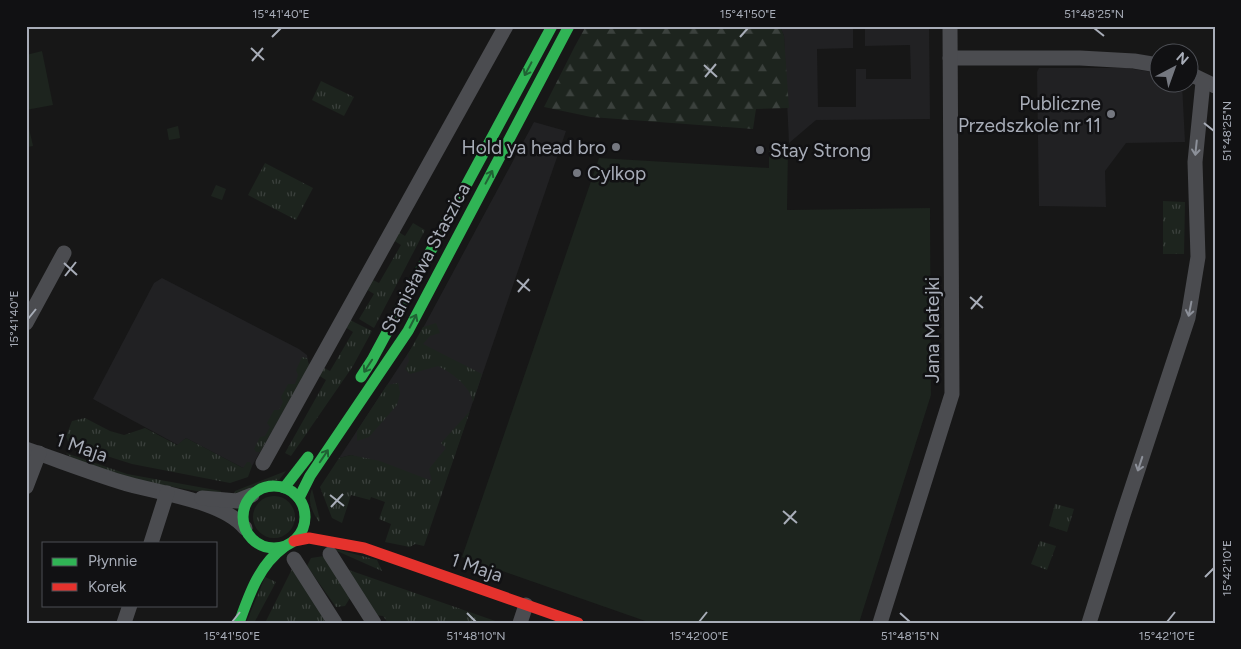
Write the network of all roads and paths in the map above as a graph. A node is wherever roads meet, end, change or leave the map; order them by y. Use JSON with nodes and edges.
{"nodes":[{"id":1,"x":506,"y":26,"type":"edge"},
{"id":2,"x":552,"y":26,"type":"edge"},
{"id":3,"x":569,"y":26,"type":"edge"},
{"id":4,"x":950,"y":26,"type":"edge"},
{"id":5,"x":950,"y":58,"type":"junction"},
{"id":6,"x":1148,"y":63,"type":"edge"},
{"id":7,"x":1209,"y":84,"type":"edge"},
{"id":8,"x":64,"y":253,"type":"dead end"},
{"id":9,"x":26,"y":323,"type":"edge"},
{"id":10,"x":357,"y":383,"type":"dead end"},
{"id":11,"x":315,"y":446,"type":"dead end"},
{"id":12,"x":32,"y":451,"type":"edge"},
{"id":13,"x":263,"y":463,"type":"dead end"},
{"id":14,"x":26,"y":487,"type":"edge"},
{"id":15,"x":284,"y":488,"type":"junction"},
{"id":16,"x":167,"y":493,"type":"junction"},
{"id":17,"x":252,"y":495,"type":"junction"},
{"id":18,"x":183,"y":497,"type":"junction"},
{"id":19,"x":299,"y":498,"type":"junction"},
{"id":20,"x":304,"y":509,"type":"junction"},
{"id":21,"x":314,"y":523,"type":"dead end"},
{"id":22,"x":327,"y":530,"type":"dead end"},
{"id":23,"x":249,"y":534,"type":"junction"},
{"id":24,"x":150,"y":542,"type":"edge"},
{"id":25,"x":289,"y":544,"type":"junction"},
{"id":26,"x":364,"y":548,"type":"junction"},
{"id":27,"x":255,"y":554,"type":"dead end"},
{"id":28,"x":330,"y":554,"type":"dead end"},
{"id":29,"x":294,"y":559,"type":"dead end"},
{"id":30,"x":252,"y":566,"type":"dead end"},
{"id":31,"x":246,"y":605,"type":"junction"},
{"id":32,"x":526,"y":605,"type":"junction"},
{"id":33,"x":130,"y":606,"type":"edge"},
{"id":34,"x":124,"y":623,"type":"edge"},
{"id":35,"x":239,"y":623,"type":"edge"},
{"id":36,"x":335,"y":623,"type":"edge"},
{"id":37,"x":374,"y":623,"type":"edge"},
{"id":38,"x":520,"y":623,"type":"edge"},
{"id":39,"x":578,"y":623,"type":"edge"},
{"id":40,"x":880,"y":623,"type":"edge"},
{"id":41,"x":1089,"y":623,"type":"edge"}],
"edges":[{"from":1,"to":13,"type":"street"},
{"from":2,"to":10,"type":"street","name":"Stanisława Staszica","one_way":true},
{"from":19,"to":3,"type":"street","name":"Stanisława Staszica","one_way":true},
{"from":4,"to":5,"type":"street","name":"Jana Matejki"},
{"from":5,"to":6,"type":"street"},
{"from":5,"to":40,"type":"street","name":"Jana Matejki"},
{"from":7,"to":41,"type":"street","one_way":true},
{"from":8,"to":9,"type":"street"},
{"from":11,"to":15,"type":"street"},
{"from":12,"to":14,"type":"street"},
{"from":12,"to":16,"type":"street","name":"1 Maja"},
{"from":15,"to":17,"type":"street"},
{"from":15,"to":19,"type":"street"},
{"from":16,"to":18,"type":"street","name":"1 Maja"},
{"from":16,"to":24,"type":"street"},
{"from":17,"to":18,"type":"street","name":"1 Maja"},
{"from":17,"to":23,"type":"street"},
{"from":18,"to":23,"type":"street","name":"1 Maja"},
{"from":19,"to":20,"type":"street"},
{"from":20,"to":21,"type":"street"},
{"from":20,"to":25,"type":"street"},
{"from":22,"to":26,"type":"street","name":"1 Maja"},
{"from":23,"to":25,"type":"street"},
{"from":23,"to":27,"type":"street"},
{"from":25,"to":26,"type":"street","name":"1 Maja"},
{"from":25,"to":31,"type":"street"},
{"from":26,"to":32,"type":"street","name":"1 Maja"},
{"from":28,"to":37,"type":"street"},
{"from":29,"to":36,"type":"street"},
{"from":30,"to":31,"type":"street"},
{"from":31,"to":35,"type":"street"},
{"from":32,"to":38,"type":"street"},
{"from":32,"to":39,"type":"street","name":"1 Maja"},
{"from":33,"to":34,"type":"street"}]}
